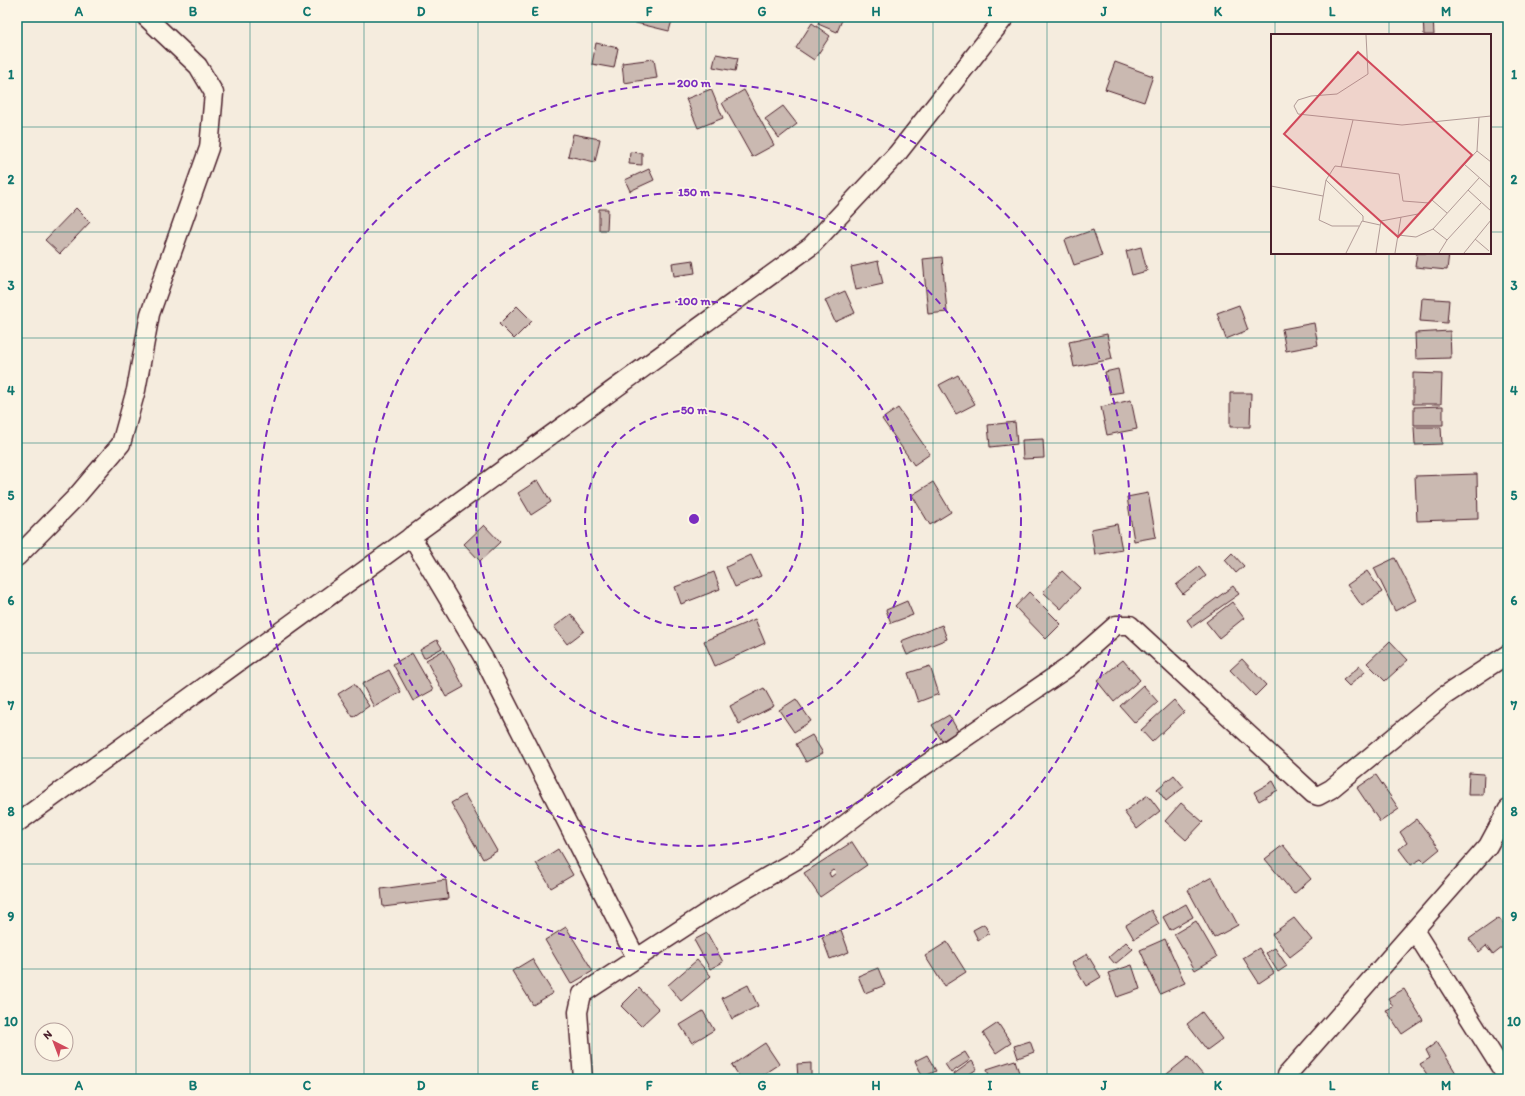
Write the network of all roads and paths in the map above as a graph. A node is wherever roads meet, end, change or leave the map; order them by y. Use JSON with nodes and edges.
{"nodes":[{"id":1,"x":146,"y":17,"type":"edge"},
{"id":2,"x":1005,"y":17,"type":"edge"},
{"id":3,"x":411,"y":536,"type":"junction"},
{"id":4,"x":17,"y":557,"type":"edge"},
{"id":5,"x":1508,"y":654,"type":"edge"},
{"id":6,"x":1508,"y":809,"type":"edge"},
{"id":7,"x":17,"y":823,"type":"edge"},
{"id":8,"x":1414,"y":930,"type":"junction"},
{"id":9,"x":636,"y":958,"type":"junction"},
{"id":10,"x":584,"y":1079,"type":"edge"},
{"id":11,"x":1287,"y":1079,"type":"edge"},
{"id":12,"x":1508,"y":1079,"type":"edge"}],
"edges":[{"from":1,"to":4,"type":"street"},
{"from":2,"to":3,"type":"street"},
{"from":3,"to":7,"type":"street"},
{"from":3,"to":9,"type":"street"},
{"from":5,"to":9,"type":"street"},
{"from":6,"to":8,"type":"street"},
{"from":8,"to":11,"type":"street"},
{"from":8,"to":12,"type":"street"},
{"from":9,"to":10,"type":"street"}]}
